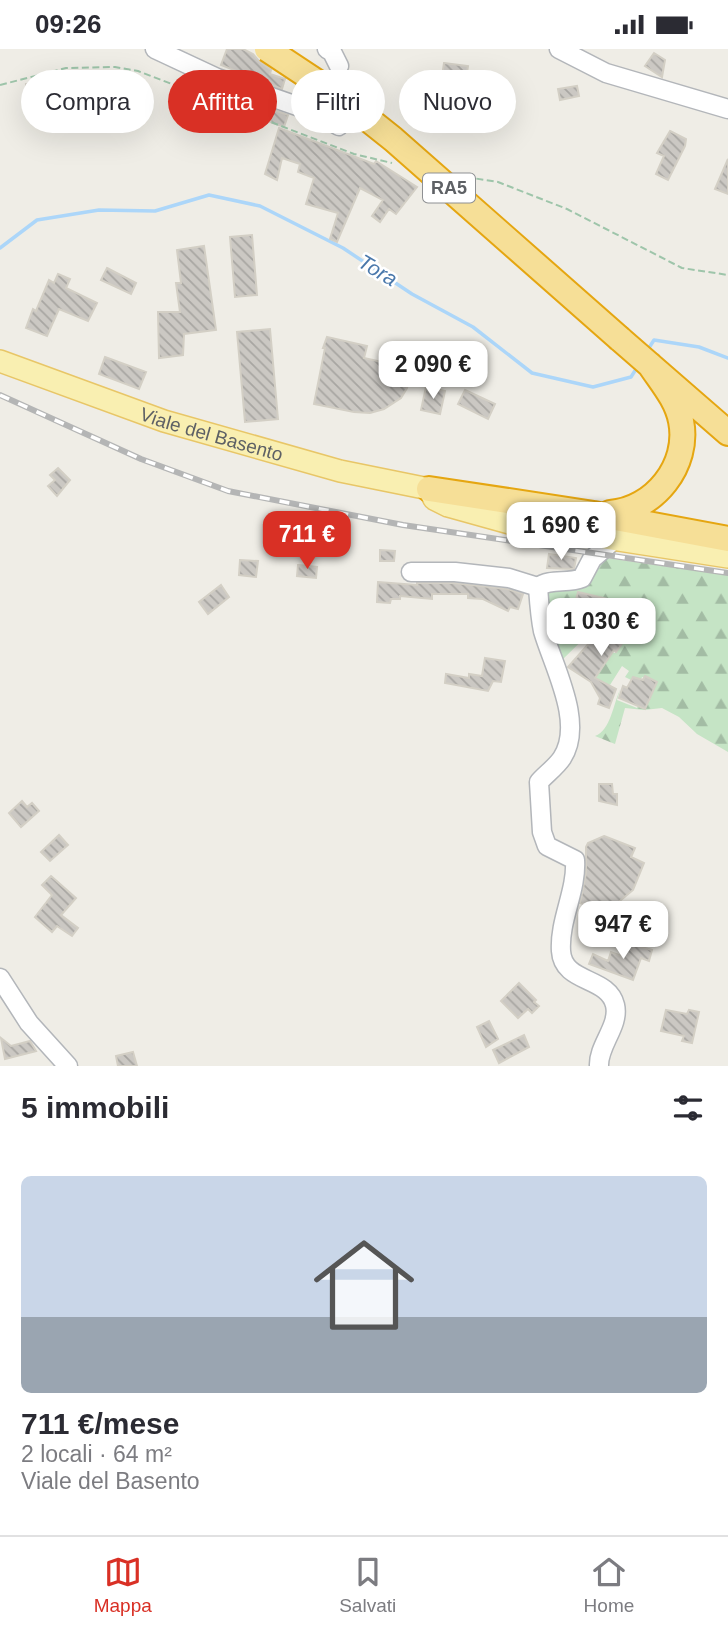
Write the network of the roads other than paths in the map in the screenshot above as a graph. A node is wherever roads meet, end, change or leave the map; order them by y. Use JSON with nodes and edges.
{"nodes":[{"id":1,"x":155,"y":49,"type":"edge"},
{"id":2,"x":267,"y":49,"type":"edge"},
{"id":3,"x":293,"y":49,"type":"edge"},
{"id":4,"x":327,"y":49,"type":"edge"},
{"id":5,"x":559,"y":49,"type":"edge"},
{"id":6,"x":339,"y":66,"type":"dead end"},
{"id":7,"x":291,"y":104,"type":"edge"},
{"id":8,"x":728,"y":109,"type":"edge"},
{"id":9,"x":0,"y":361,"type":"edge"},
{"id":10,"x":650,"y":365,"type":"junction"},
{"id":11,"x":678,"y":380,"type":"junction"},
{"id":12,"x":728,"y":414,"type":"edge"},
{"id":13,"x":728,"y":433,"type":"edge"},
{"id":14,"x":429,"y":489,"type":"junction"},
{"id":15,"x":594,"y":514,"type":"junction"},
{"id":16,"x":656,"y":524,"type":"junction"},
{"id":17,"x":728,"y":525,"type":"edge"},
{"id":18,"x":728,"y":539,"type":"edge"},
{"id":19,"x":608,"y":545,"type":"junction"},
{"id":20,"x":728,"y":557,"type":"edge"},
{"id":21,"x":411,"y":572,"type":"dead end"},
{"id":22,"x":538,"y":587,"type":"junction"},
{"id":23,"x":0,"y":978,"type":"edge"},
{"id":24,"x":68,"y":1066,"type":"edge"},
{"id":25,"x":599,"y":1066,"type":"edge"}],
"edges":[{"from":1,"to":7,"type":"street"},
{"from":2,"to":10,"type":"highway","number":"RA5","bridge":true},
{"from":3,"to":11,"type":"highway","number":"RA5"},
{"from":4,"to":6,"type":"street"},
{"from":5,"to":8,"type":"street"},
{"from":9,"to":14,"type":"main road","name":"Viale del Basento"},
{"from":10,"to":11,"type":"highway","number":"RA5"},
{"from":10,"to":15,"type":"highway"},
{"from":11,"to":12,"type":"highway","number":"RA5"},
{"from":11,"to":13,"type":"highway","number":"RA5"},
{"from":14,"to":15,"type":"highway"},
{"from":14,"to":19,"type":"main road"},
{"from":15,"to":16,"type":"highway"},
{"from":16,"to":17,"type":"highway"},
{"from":16,"to":18,"type":"highway"},
{"from":19,"to":20,"type":"main road"},
{"from":19,"to":22,"type":"street"},
{"from":21,"to":22,"type":"street"},
{"from":22,"to":25,"type":"street"},
{"from":23,"to":24,"type":"street"}]}
